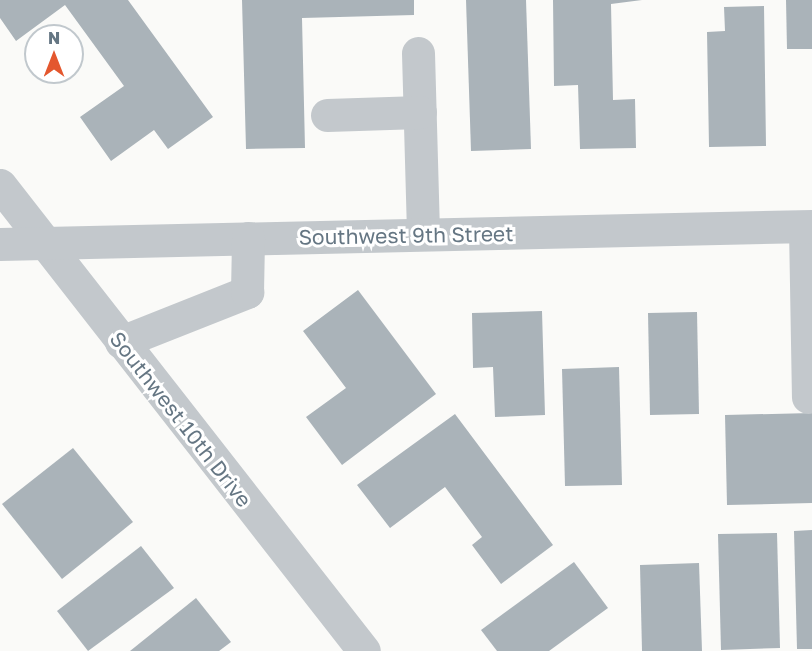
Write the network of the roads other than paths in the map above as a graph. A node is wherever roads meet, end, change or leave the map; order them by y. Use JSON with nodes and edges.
{"nodes":[{"id":1,"x":418,"y":53,"type":"dead end"},
{"id":2,"x":420,"y":112,"type":"junction"},
{"id":3,"x":327,"y":115,"type":"dead end"},
{"id":4,"x":0,"y":185,"type":"edge"},
{"id":5,"x":808,"y":226,"type":"edge"},
{"id":6,"x":423,"y":234,"type":"junction"},
{"id":7,"x":248,"y":238,"type":"junction"},
{"id":8,"x":45,"y":243,"type":"junction"},
{"id":9,"x":0,"y":244,"type":"edge"},
{"id":10,"x":121,"y":342,"type":"junction"},
{"id":11,"x":808,"y":397,"type":"dead end"},
{"id":12,"x":364,"y":651,"type":"edge"}],
"edges":[{"from":1,"to":2,"type":"street"},
{"from":2,"to":3,"type":"street"},
{"from":2,"to":6,"type":"street"},
{"from":4,"to":8,"type":"street","name":"Southwest 10th Drive"},
{"from":5,"to":6,"type":"street","name":"Southwest 9th Street"},
{"from":5,"to":11,"type":"street"},
{"from":6,"to":7,"type":"street","name":"Southwest 9th Street"},
{"from":7,"to":8,"type":"street","name":"Southwest 9th Street"},
{"from":7,"to":10,"type":"street"},
{"from":8,"to":9,"type":"street","name":"Southwest 9th Street"},
{"from":8,"to":10,"type":"street","name":"Southwest 10th Drive"},
{"from":10,"to":12,"type":"street","name":"Southwest 10th Drive"}]}
